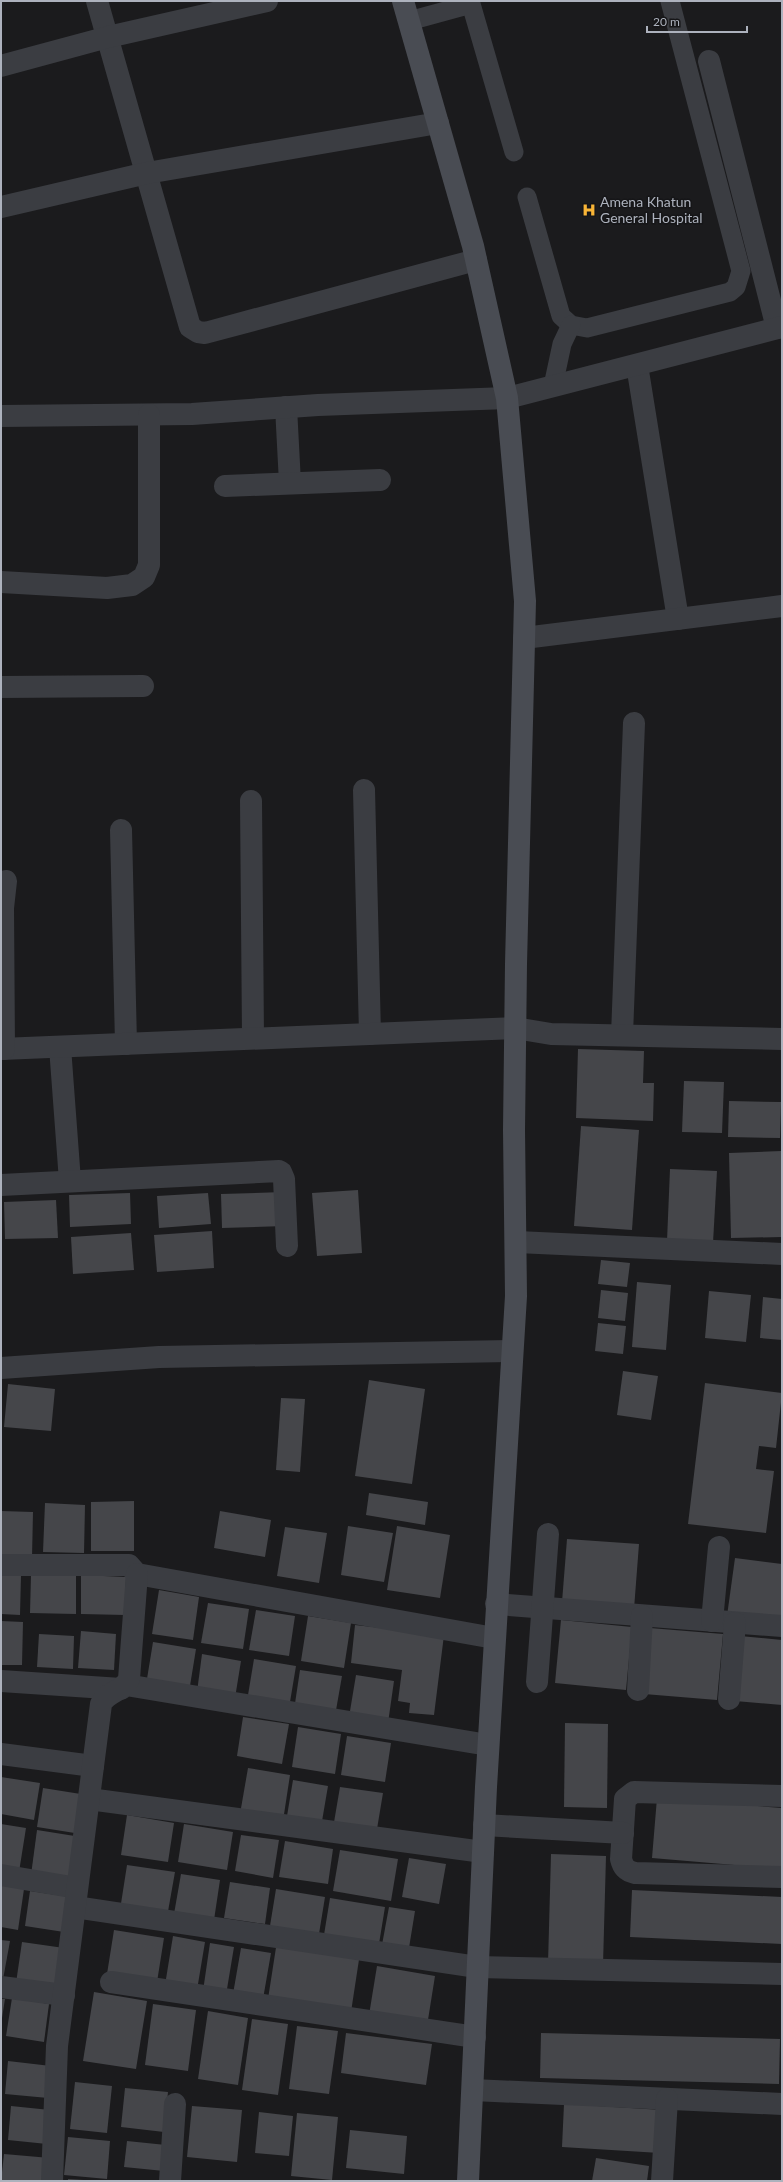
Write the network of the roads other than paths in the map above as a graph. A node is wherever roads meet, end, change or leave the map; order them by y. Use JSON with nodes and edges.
{"nodes":[{"id":1,"x":97,"y":1,"type":"edge"},
{"id":2,"x":267,"y":1,"type":"edge"},
{"id":3,"x":670,"y":1,"type":"edge"},
{"id":4,"x":477,"y":3,"type":"edge"},
{"id":5,"x":406,"y":11,"type":"edge"},
{"id":6,"x":108,"y":37,"type":"junction"},
{"id":7,"x":709,"y":61,"type":"dead end"},
{"id":8,"x":1,"y":66,"type":"edge"},
{"id":9,"x":438,"y":123,"type":"junction"},
{"id":10,"x":514,"y":152,"type":"dead end"},
{"id":11,"x":147,"y":173,"type":"junction"},
{"id":12,"x":527,"y":197,"type":"dead end"},
{"id":13,"x":1,"y":207,"type":"edge"},
{"id":14,"x":476,"y":260,"type":"junction"},
{"id":15,"x":571,"y":325,"type":"junction"},
{"id":16,"x":780,"y":328,"type":"edge"},
{"id":17,"x":637,"y":365,"type":"junction"},
{"id":18,"x":553,"y":386,"type":"junction"},
{"id":19,"x":507,"y":398,"type":"junction"},
{"id":20,"x":286,"y":408,"type":"junction"},
{"id":21,"x":149,"y":415,"type":"junction"},
{"id":22,"x":1,"y":416,"type":"edge"},
{"id":23,"x":380,"y":480,"type":"dead end"},
{"id":24,"x":290,"y":483,"type":"junction"},
{"id":25,"x":225,"y":486,"type":"dead end"},
{"id":26,"x":1,"y":582,"type":"edge"},
{"id":27,"x":782,"y":606,"type":"edge"},
{"id":28,"x":678,"y":619,"type":"junction"},
{"id":29,"x":524,"y":638,"type":"junction"},
{"id":30,"x":143,"y":686,"type":"dead end"},
{"id":31,"x":1,"y":687,"type":"edge"},
{"id":32,"x":634,"y":722,"type":"dead end"},
{"id":33,"x":364,"y":790,"type":"dead end"},
{"id":34,"x":251,"y":800,"type":"dead end"},
{"id":35,"x":121,"y":830,"type":"dead end"},
{"id":36,"x":6,"y":881,"type":"dead end"},
{"id":37,"x":515,"y":1028,"type":"junction"},
{"id":38,"x":370,"y":1034,"type":"junction"},
{"id":39,"x":622,"y":1035,"type":"junction"},
{"id":40,"x":253,"y":1038,"type":"junction"},
{"id":41,"x":782,"y":1039,"type":"edge"},
{"id":42,"x":126,"y":1044,"type":"junction"},
{"id":43,"x":60,"y":1047,"type":"junction"},
{"id":44,"x":3,"y":1049,"type":"edge"},
{"id":45,"x":70,"y":1181,"type":"junction"},
{"id":46,"x":1,"y":1185,"type":"edge"},
{"id":47,"x":517,"y":1242,"type":"junction"},
{"id":48,"x":287,"y":1246,"type":"dead end"},
{"id":49,"x":782,"y":1254,"type":"edge"},
{"id":50,"x":512,"y":1351,"type":"junction"},
{"id":51,"x":1,"y":1368,"type":"edge"},
{"id":52,"x":548,"y":1534,"type":"dead end"},
{"id":53,"x":719,"y":1547,"type":"dead end"},
{"id":54,"x":1,"y":1565,"type":"edge"},
{"id":55,"x":136,"y":1574,"type":"junction"},
{"id":56,"x":496,"y":1604,"type":"junction"},
{"id":57,"x":543,"y":1608,"type":"junction"},
{"id":58,"x":642,"y":1616,"type":"junction"},
{"id":59,"x":712,"y":1621,"type":"junction"},
{"id":60,"x":735,"y":1623,"type":"junction"},
{"id":61,"x":782,"y":1626,"type":"edge"},
{"id":62,"x":494,"y":1638,"type":"junction"},
{"id":63,"x":1,"y":1681,"type":"edge"},
{"id":64,"x":537,"y":1682,"type":"dead end"},
{"id":65,"x":124,"y":1687,"type":"junction"},
{"id":66,"x":638,"y":1690,"type":"dead end"},
{"id":67,"x":729,"y":1699,"type":"dead end"},
{"id":68,"x":488,"y":1745,"type":"junction"},
{"id":69,"x":1,"y":1754,"type":"edge"},
{"id":70,"x":93,"y":1766,"type":"junction"},
{"id":71,"x":782,"y":1796,"type":"edge"},
{"id":72,"x":88,"y":1799,"type":"junction"},
{"id":73,"x":484,"y":1825,"type":"junction"},
{"id":74,"x":623,"y":1833,"type":"junction"},
{"id":75,"x":482,"y":1852,"type":"junction"},
{"id":76,"x":1,"y":1875,"type":"edge"},
{"id":77,"x":782,"y":1876,"type":"edge"},
{"id":78,"x":76,"y":1898,"type":"junction"},
{"id":79,"x":477,"y":1967,"type":"junction"},
{"id":80,"x":782,"y":1974,"type":"edge"},
{"id":81,"x":111,"y":1982,"type":"dead end"},
{"id":82,"x":1,"y":1987,"type":"edge"},
{"id":83,"x":64,"y":1995,"type":"junction"},
{"id":84,"x":475,"y":2037,"type":"junction"},
{"id":85,"x":473,"y":2090,"type":"junction"},
{"id":86,"x":667,"y":2099,"type":"junction"},
{"id":87,"x":175,"y":2104,"type":"dead end"},
{"id":88,"x":782,"y":2104,"type":"edge"},
{"id":89,"x":52,"y":2181,"type":"edge"},
{"id":90,"x":170,"y":2181,"type":"edge"},
{"id":91,"x":468,"y":2181,"type":"edge"},
{"id":92,"x":662,"y":2181,"type":"edge"}],
"edges":[{"from":1,"to":6,"type":"street"},
{"from":2,"to":6,"type":"street"},
{"from":3,"to":15,"type":"lane"},
{"from":4,"to":5,"type":"lane"},
{"from":4,"to":10,"type":"lane"},
{"from":5,"to":9,"type":"street"},
{"from":6,"to":8,"type":"street"},
{"from":6,"to":11,"type":"street"},
{"from":7,"to":16,"type":"street"},
{"from":9,"to":11,"type":"street"},
{"from":9,"to":14,"type":"street"},
{"from":11,"to":13,"type":"street"},
{"from":11,"to":14,"type":"street"},
{"from":12,"to":15,"type":"lane"},
{"from":14,"to":19,"type":"street"},
{"from":15,"to":18,"type":"lane"},
{"from":16,"to":17,"type":"street"},
{"from":17,"to":18,"type":"street"},
{"from":17,"to":28,"type":"street"},
{"from":18,"to":19,"type":"street"},
{"from":19,"to":20,"type":"street"},
{"from":19,"to":29,"type":"street"},
{"from":20,"to":21,"type":"street"},
{"from":20,"to":24,"type":"street"},
{"from":21,"to":22,"type":"street"},
{"from":21,"to":26,"type":"street"},
{"from":23,"to":24,"type":"street"},
{"from":24,"to":25,"type":"street"},
{"from":27,"to":28,"type":"street"},
{"from":28,"to":29,"type":"street"},
{"from":29,"to":37,"type":"street"},
{"from":30,"to":31,"type":"street"},
{"from":32,"to":39,"type":"street"},
{"from":33,"to":38,"type":"street"},
{"from":34,"to":40,"type":"street"},
{"from":35,"to":42,"type":"street"},
{"from":36,"to":44,"type":"street"},
{"from":37,"to":38,"type":"street"},
{"from":37,"to":39,"type":"street"},
{"from":37,"to":47,"type":"street"},
{"from":38,"to":40,"type":"street"},
{"from":39,"to":41,"type":"street"},
{"from":40,"to":42,"type":"street"},
{"from":42,"to":43,"type":"street"},
{"from":43,"to":44,"type":"street"},
{"from":43,"to":45,"type":"street"},
{"from":45,"to":46,"type":"street"},
{"from":45,"to":48,"type":"street"},
{"from":47,"to":49,"type":"street"},
{"from":47,"to":50,"type":"street"},
{"from":50,"to":51,"type":"street"},
{"from":50,"to":56,"type":"street"},
{"from":52,"to":57,"type":"street"},
{"from":53,"to":59,"type":"street"},
{"from":54,"to":55,"type":"street"},
{"from":55,"to":62,"type":"street"},
{"from":55,"to":65,"type":"street"},
{"from":56,"to":57,"type":"street"},
{"from":56,"to":62,"type":"street"},
{"from":57,"to":58,"type":"street"},
{"from":57,"to":64,"type":"street"},
{"from":58,"to":59,"type":"street"},
{"from":58,"to":66,"type":"street"},
{"from":59,"to":60,"type":"street"},
{"from":60,"to":61,"type":"street"},
{"from":60,"to":67,"type":"street"},
{"from":62,"to":68,"type":"street"},
{"from":63,"to":65,"type":"street"},
{"from":65,"to":68,"type":"street"},
{"from":65,"to":70,"type":"street"},
{"from":68,"to":73,"type":"street"},
{"from":69,"to":70,"type":"street"},
{"from":70,"to":72,"type":"street"},
{"from":71,"to":74,"type":"street"},
{"from":72,"to":75,"type":"street"},
{"from":72,"to":78,"type":"street"},
{"from":73,"to":74,"type":"street"},
{"from":73,"to":75,"type":"street"},
{"from":74,"to":77,"type":"street"},
{"from":75,"to":79,"type":"street"},
{"from":76,"to":78,"type":"street"},
{"from":78,"to":79,"type":"street"},
{"from":78,"to":83,"type":"street"},
{"from":79,"to":80,"type":"street"},
{"from":79,"to":84,"type":"street"},
{"from":81,"to":84,"type":"street"},
{"from":82,"to":83,"type":"street"},
{"from":83,"to":89,"type":"street"},
{"from":84,"to":85,"type":"street"},
{"from":85,"to":86,"type":"street"},
{"from":85,"to":91,"type":"street"},
{"from":86,"to":88,"type":"street"},
{"from":86,"to":92,"type":"street"},
{"from":87,"to":90,"type":"street"}]}
